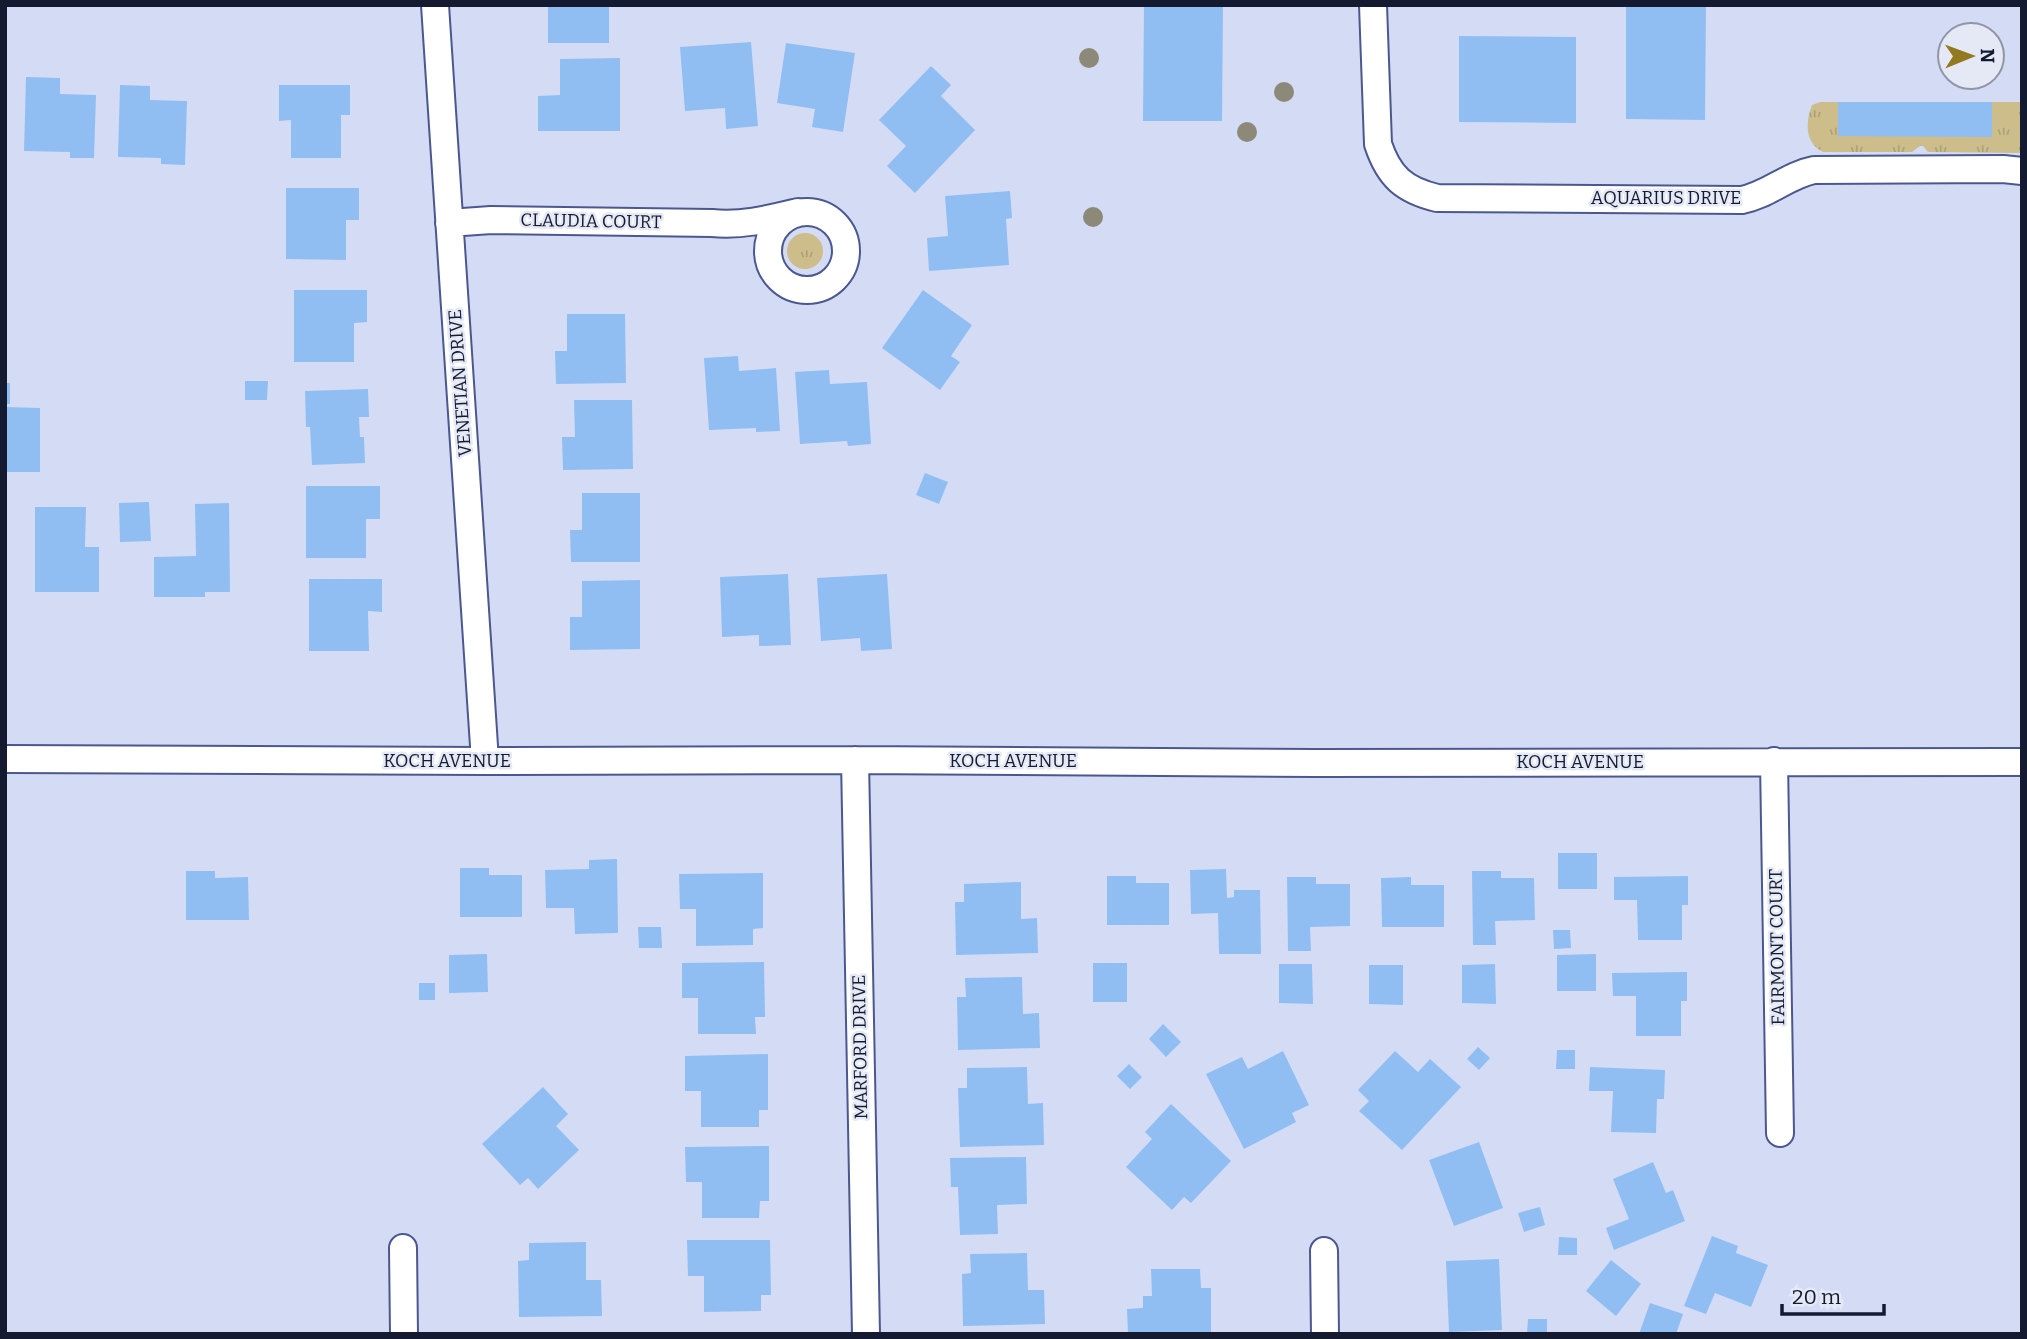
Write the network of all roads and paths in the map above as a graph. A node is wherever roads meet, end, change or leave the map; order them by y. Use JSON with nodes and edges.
{"nodes":[{"id":1,"x":436,"y":5,"type":"edge"},
{"id":2,"x":1373,"y":5,"type":"edge"},
{"id":3,"x":2022,"y":171,"type":"edge"},
{"id":4,"x":798,"y":212,"type":"junction"},
{"id":5,"x":449,"y":223,"type":"junction"},
{"id":6,"x":732,"y":225,"type":"junction"},
{"id":7,"x":769,"y":262,"type":"junction"},
{"id":8,"x":5,"y":759,"type":"edge"},
{"id":9,"x":855,"y":760,"type":"junction"},
{"id":10,"x":485,"y":761,"type":"junction"},
{"id":11,"x":1774,"y":761,"type":"junction"},
{"id":12,"x":2022,"y":761,"type":"edge"},
{"id":13,"x":1780,"y":1133,"type":"dead end"},
{"id":14,"x":403,"y":1248,"type":"dead end"},
{"id":15,"x":1324,"y":1251,"type":"dead end"},
{"id":16,"x":404,"y":1334,"type":"edge"},
{"id":17,"x":866,"y":1334,"type":"edge"},
{"id":18,"x":1325,"y":1334,"type":"edge"}],
"edges":[{"from":1,"to":5,"type":"street","name":"VENETIAN DRIVE"},
{"from":2,"to":3,"type":"street","name":"AQUARIUS DRIVE"},
{"from":4,"to":6,"type":"street","name":"CLAUDIA COURT"},
{"from":4,"to":7,"type":"street"},
{"from":4,"to":7,"type":"street","name":"CLAUDIA COURT"},
{"from":5,"to":6,"type":"street","name":"CLAUDIA COURT"},
{"from":5,"to":10,"type":"street","name":"VENETIAN DRIVE"},
{"from":6,"to":7,"type":"street","name":"CLAUDIA COURT"},
{"from":8,"to":10,"type":"street","name":"KOCH AVENUE"},
{"from":9,"to":10,"type":"street","name":"KOCH AVENUE"},
{"from":9,"to":11,"type":"street","name":"KOCH AVENUE"},
{"from":9,"to":17,"type":"street","name":"MARFORD DRIVE"},
{"from":11,"to":12,"type":"street","name":"KOCH AVENUE"},
{"from":11,"to":13,"type":"street","name":"FAIRMONT COURT"},
{"from":14,"to":16,"type":"street"},
{"from":15,"to":18,"type":"street"}]}
